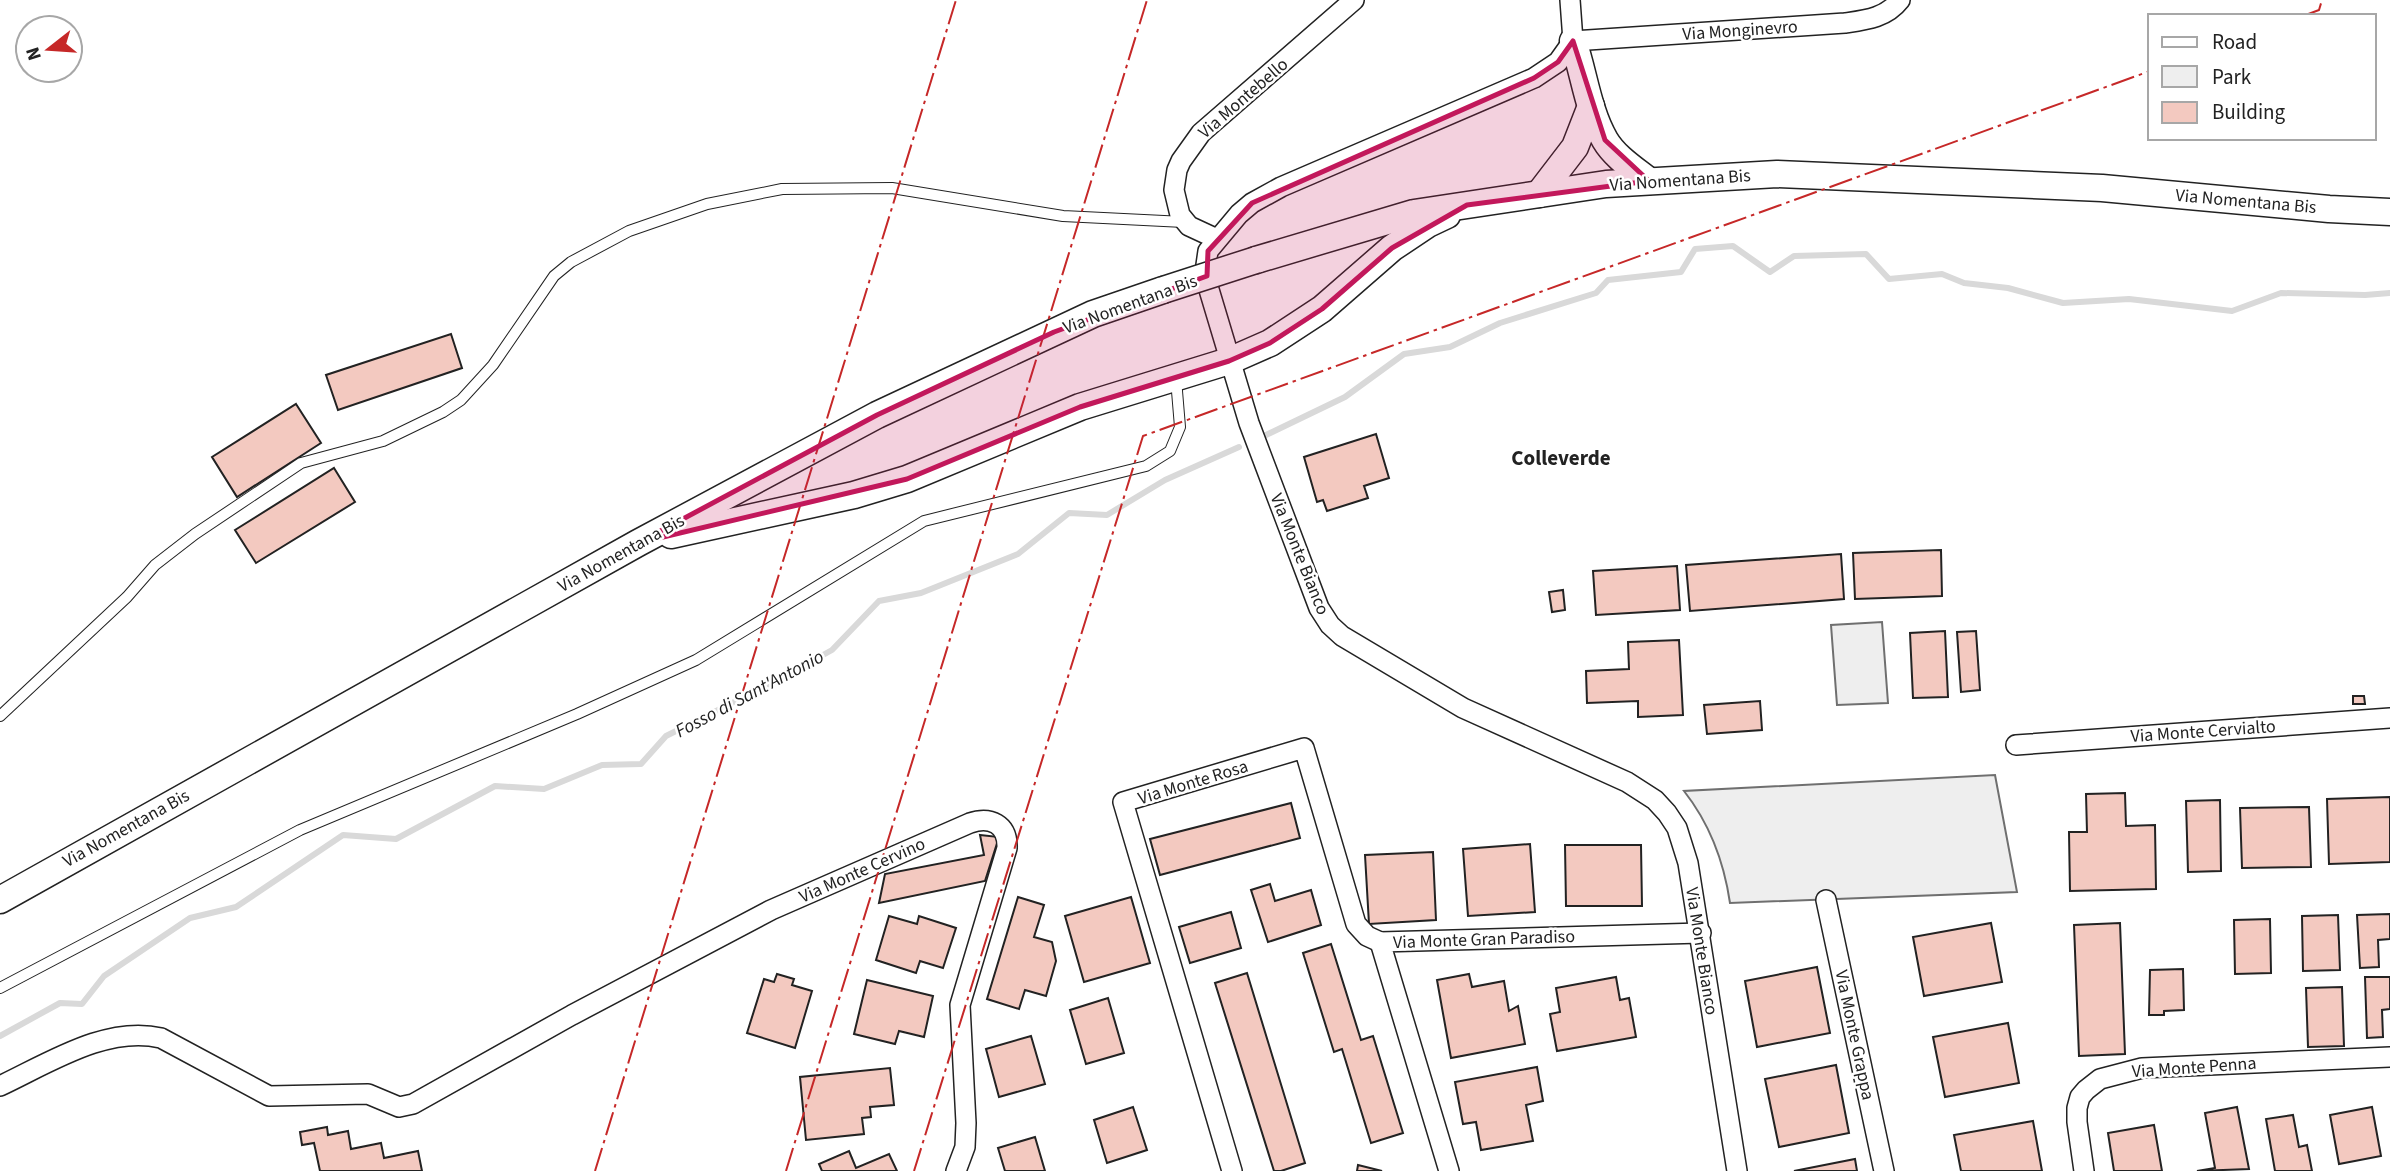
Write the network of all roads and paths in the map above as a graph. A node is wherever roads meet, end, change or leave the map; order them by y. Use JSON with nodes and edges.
{"nodes":[{"id":1,"x":1354,"y":0,"type":"edge"},
{"id":2,"x":1570,"y":0,"type":"edge"},
{"id":3,"x":1900,"y":0,"type":"edge"},
{"id":4,"x":1573,"y":41,"type":"junction"},
{"id":5,"x":1591,"y":106,"type":"junction"},
{"id":6,"x":1649,"y":181,"type":"junction"},
{"id":7,"x":1539,"y":194,"type":"junction"},
{"id":8,"x":1467,"y":205,"type":"junction"},
{"id":9,"x":2390,"y":212,"type":"edge"},
{"id":10,"x":1185,"y":222,"type":"junction"},
{"id":11,"x":1217,"y":239,"type":"junction"},
{"id":12,"x":1229,"y":361,"type":"junction"},
{"id":13,"x":1175,"y":378,"type":"junction"},
{"id":14,"x":638,"y":542,"type":"junction"},
{"id":15,"x":0,"y":716,"type":"edge"},
{"id":16,"x":2390,"y":718,"type":"edge"},
{"id":17,"x":2016,"y":744,"type":"dead end"},
{"id":18,"x":0,"y":900,"type":"edge"},
{"id":19,"x":1826,"y":900,"type":"dead end"},
{"id":20,"x":1701,"y":933,"type":"junction"},
{"id":21,"x":1380,"y":942,"type":"junction"},
{"id":22,"x":0,"y":988,"type":"edge"},
{"id":23,"x":2390,"y":1057,"type":"edge"},
{"id":24,"x":0,"y":1086,"type":"edge"},
{"id":25,"x":956,"y":1171,"type":"edge"},
{"id":26,"x":1232,"y":1171,"type":"edge"},
{"id":27,"x":1449,"y":1171,"type":"edge"},
{"id":28,"x":1737,"y":1171,"type":"edge"},
{"id":29,"x":1884,"y":1171,"type":"edge"},
{"id":30,"x":2084,"y":1171,"type":"edge"}],
"edges":[{"from":1,"to":10,"type":"street","name":"Via Montebello"},
{"from":2,"to":4,"type":"street"},
{"from":3,"to":4,"type":"street","name":"Via Monginevro"},
{"from":4,"to":5,"type":"main road"},
{"from":4,"to":11,"type":"street","name":"Via Monte Bianco"},
{"from":5,"to":6,"type":"main road"},
{"from":5,"to":7,"type":"main road"},
{"from":6,"to":7,"type":"main road","name":"Via Nomentana Bis"},
{"from":6,"to":9,"type":"main road","name":"Via Nomentana Bis"},
{"from":7,"to":8,"type":"main road","name":"Via Nomentana Bis"},
{"from":8,"to":12,"type":"main road"},
{"from":8,"to":14,"type":"main road","name":"Via Nomentana Bis","bridge":true},
{"from":10,"to":11,"type":"street"},
{"from":10,"to":15,"type":"lane"},
{"from":11,"to":12,"type":"street","name":"Via Monte Bianco"},
{"from":12,"to":13,"type":"main road"},
{"from":12,"to":20,"type":"street","name":"Via Monte Bianco"},
{"from":13,"to":14,"type":"main road"},
{"from":13,"to":22,"type":"lane"},
{"from":14,"to":18,"type":"main road","name":"Via Nomentana Bis"},
{"from":16,"to":17,"type":"street","name":"Via Monte Cervialto"},
{"from":19,"to":29,"type":"street","name":"Via Monte Grappa"},
{"from":20,"to":21,"type":"street","name":"Via Monte Gran Paradiso"},
{"from":20,"to":28,"type":"street","name":"Via Monte Bianco"},
{"from":21,"to":26,"type":"street","name":"Via Monte Rosa"},
{"from":21,"to":27,"type":"street","name":"Via Monte Gran Paradiso"},
{"from":23,"to":30,"type":"street","name":"Via Monte Penna"},
{"from":24,"to":25,"type":"street","name":"Via Monte Cervino"}]}
